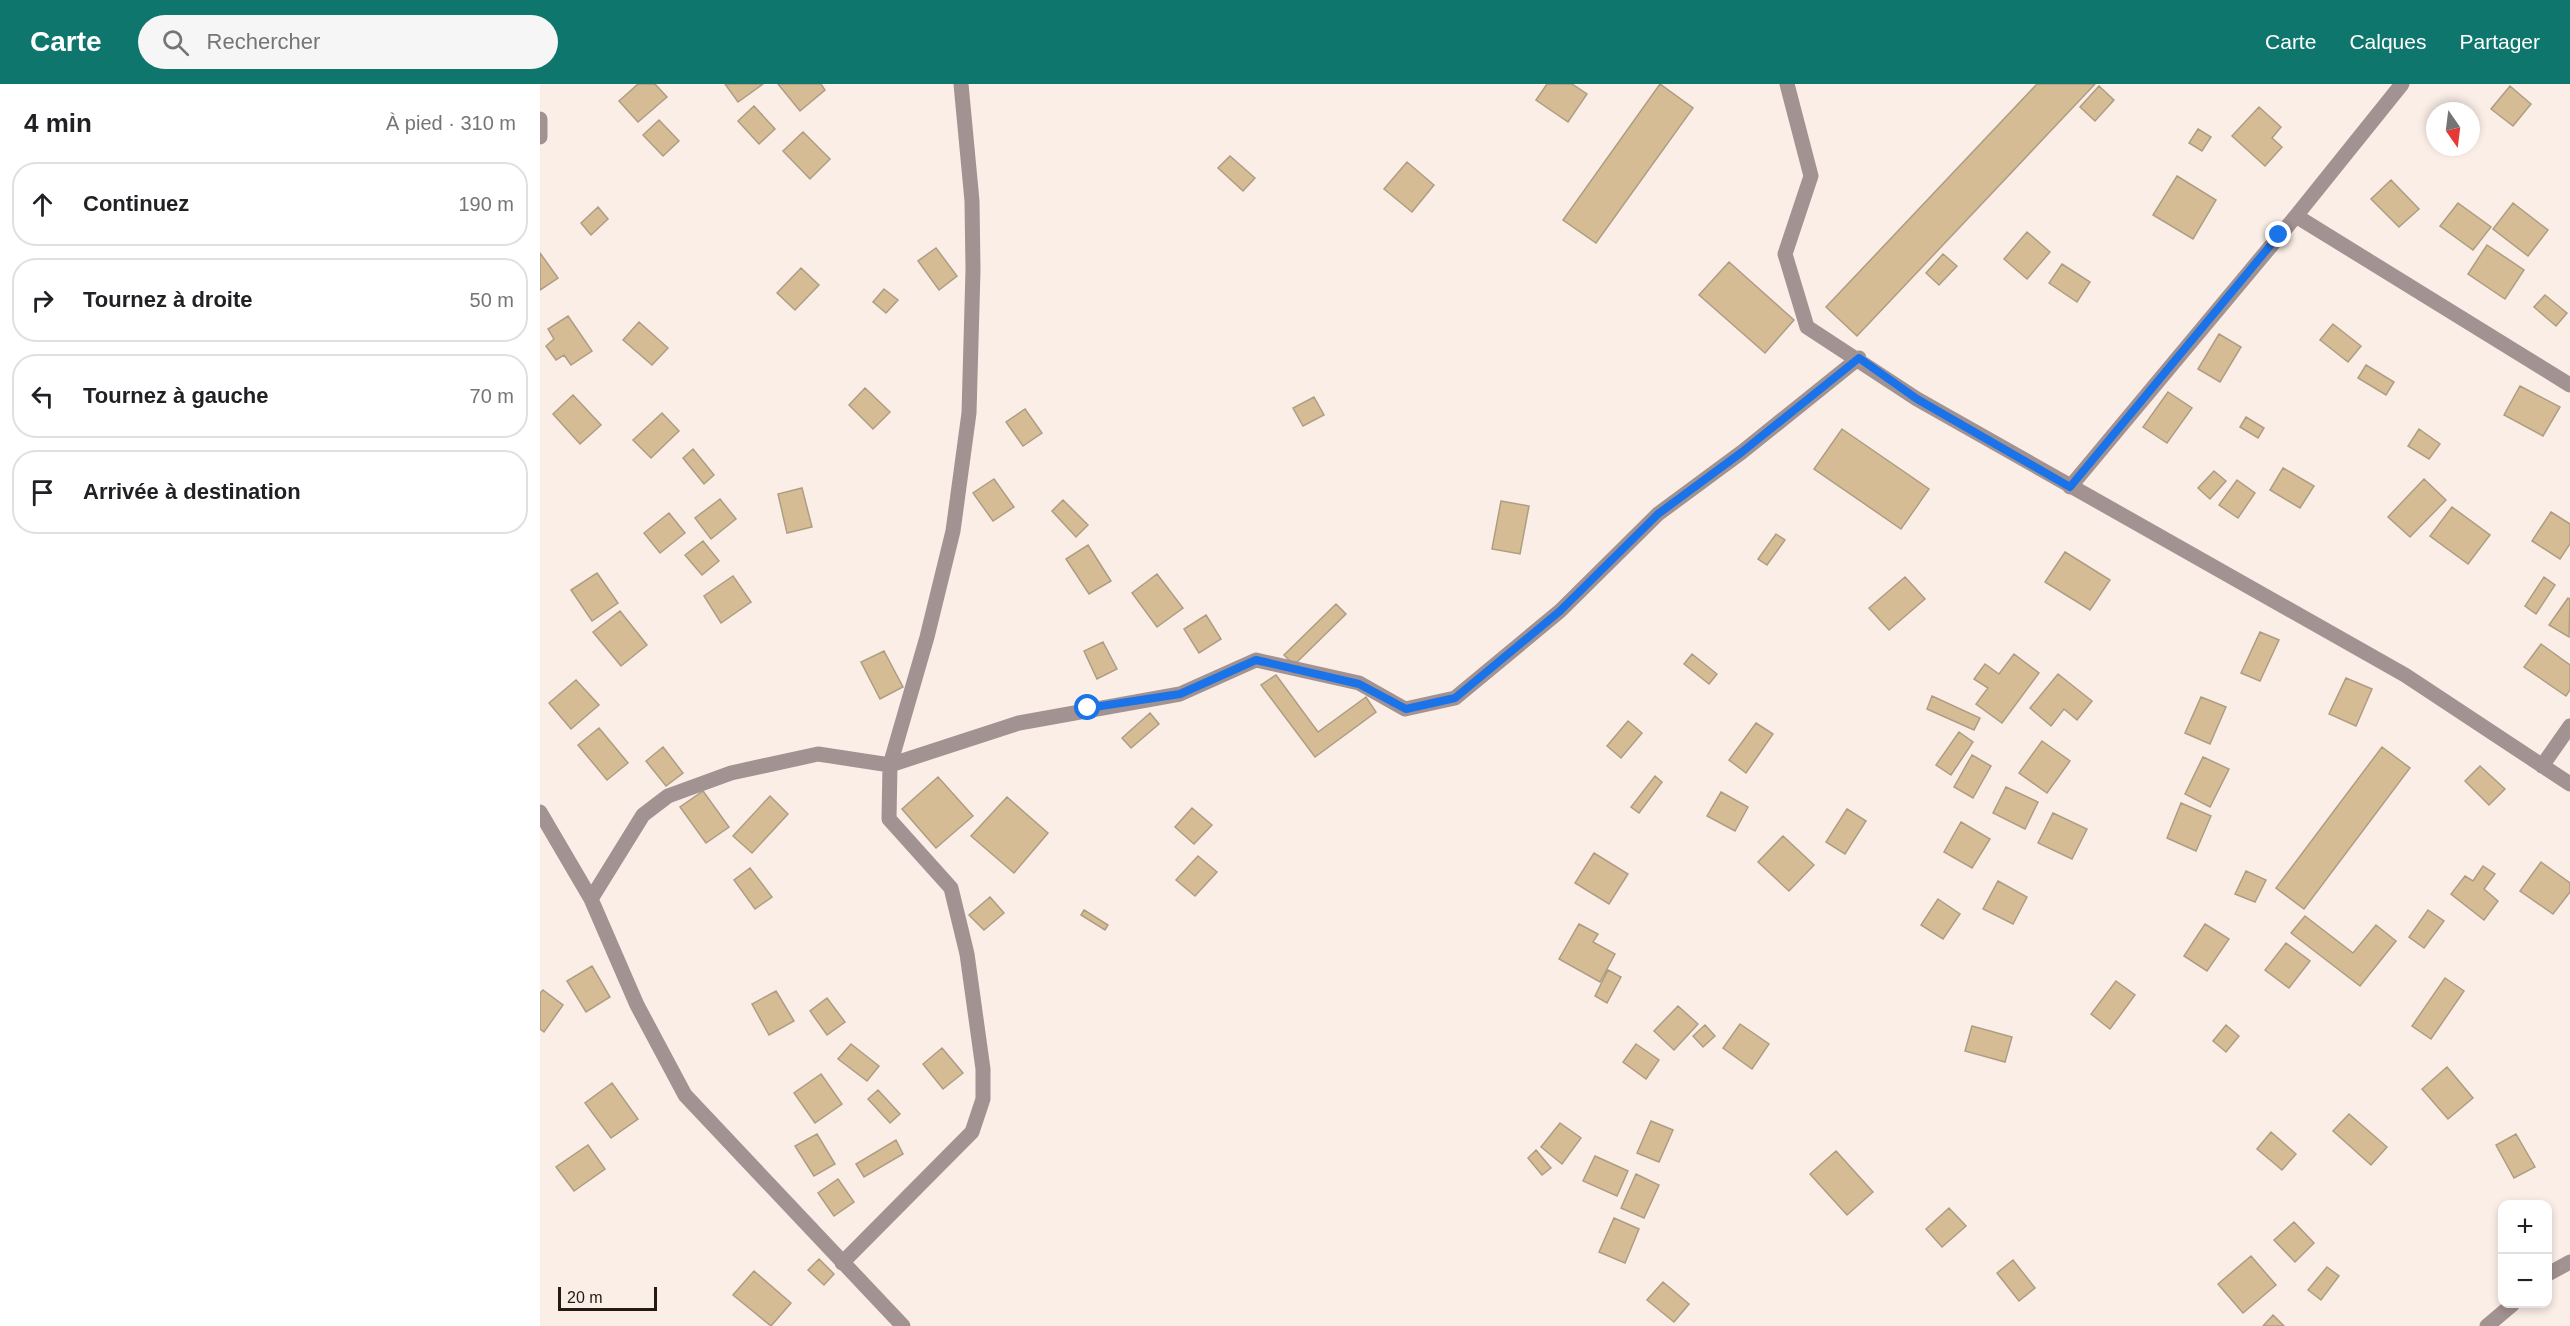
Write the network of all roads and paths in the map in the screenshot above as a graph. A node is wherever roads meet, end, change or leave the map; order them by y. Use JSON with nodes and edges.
{"nodes":[{"id":1,"x":962,"y":84,"type":"edge"},
{"id":2,"x":1787,"y":84,"type":"edge"},
{"id":3,"x":2402,"y":84,"type":"edge"},
{"id":4,"x":540,"y":119,"type":"edge"},
{"id":5,"x":540,"y":137,"type":"edge"},
{"id":6,"x":2296,"y":216,"type":"junction"},
{"id":7,"x":1859,"y":358,"type":"junction"},
{"id":8,"x":2570,"y":385,"type":"edge"},
{"id":9,"x":2070,"y":487,"type":"junction"},
{"id":10,"x":2570,"y":726,"type":"edge"},
{"id":11,"x":890,"y":765,"type":"junction"},
{"id":12,"x":2542,"y":766,"type":"junction"},
{"id":13,"x":2570,"y":784,"type":"edge"},
{"id":14,"x":540,"y":812,"type":"edge"},
{"id":15,"x":591,"y":898,"type":"junction"},
{"id":16,"x":2570,"y":1262,"type":"edge"},
{"id":17,"x":842,"y":1263,"type":"junction"},
{"id":18,"x":2552,"y":1271,"type":"edge"},
{"id":19,"x":2507,"y":1308,"type":"edge"},
{"id":20,"x":903,"y":1326,"type":"edge"},
{"id":21,"x":2487,"y":1326,"type":"edge"}],
"edges":[{"from":1,"to":11,"type":"street"},
{"from":2,"to":7,"type":"street"},
{"from":3,"to":6,"type":"street"},
{"from":4,"to":5,"type":"street"},
{"from":6,"to":8,"type":"street"},
{"from":6,"to":9,"type":"street"},
{"from":7,"to":9,"type":"street"},
{"from":7,"to":11,"type":"street"},
{"from":9,"to":12,"type":"street"},
{"from":10,"to":12,"type":"street"},
{"from":11,"to":15,"type":"street"},
{"from":11,"to":17,"type":"street"},
{"from":12,"to":13,"type":"street"},
{"from":14,"to":15,"type":"street"},
{"from":15,"to":17,"type":"street"},
{"from":16,"to":18,"type":"street"},
{"from":17,"to":20,"type":"street"},
{"from":19,"to":21,"type":"street"}]}
